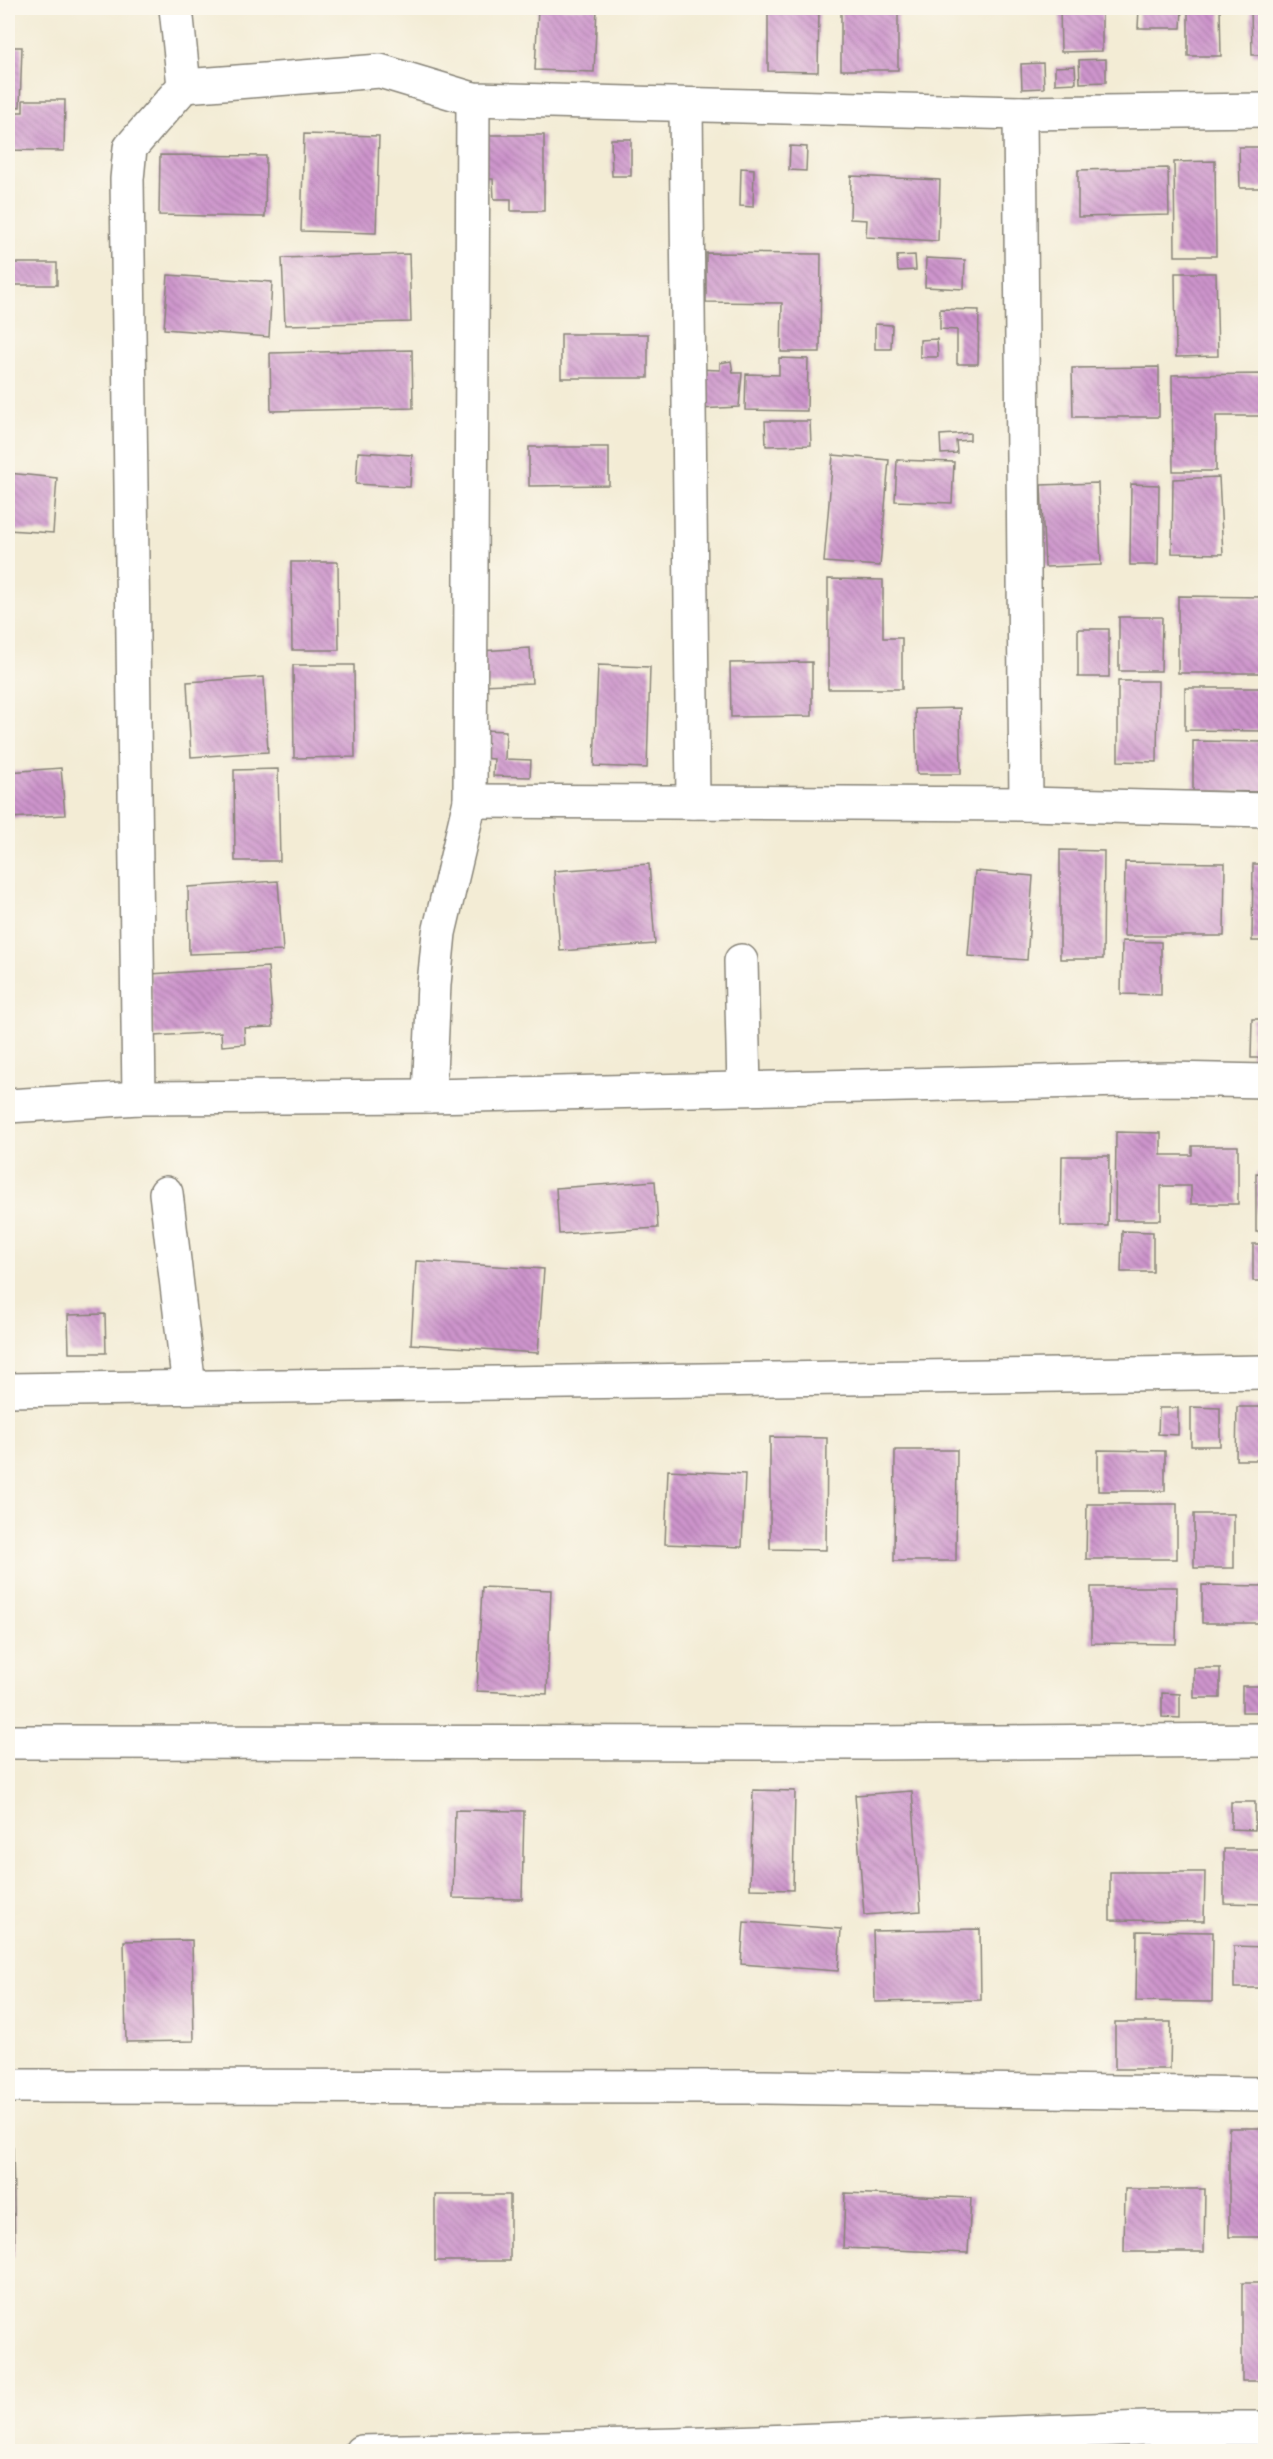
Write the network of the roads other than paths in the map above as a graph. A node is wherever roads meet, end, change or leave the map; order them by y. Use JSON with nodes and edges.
{"nodes":[{"id":1,"x":176,"y":8,"type":"edge"},
{"id":2,"x":184,"y":87,"type":"junction"},
{"id":3,"x":473,"y":99,"type":"junction"},
{"id":4,"x":687,"y":105,"type":"junction"},
{"id":5,"x":1266,"y":110,"type":"edge"},
{"id":6,"x":1020,"y":113,"type":"junction"},
{"id":7,"x":470,"y":801,"type":"junction"},
{"id":8,"x":693,"y":802,"type":"junction"},
{"id":9,"x":1026,"y":804,"type":"junction"},
{"id":10,"x":1266,"y":810,"type":"edge"},
{"id":11,"x":741,"y":961,"type":"dead end"},
{"id":12,"x":1266,"y":1081,"type":"edge"},
{"id":13,"x":744,"y":1088,"type":"junction"},
{"id":14,"x":429,"y":1096,"type":"junction"},
{"id":15,"x":139,"y":1098,"type":"junction"},
{"id":16,"x":8,"y":1106,"type":"edge"},
{"id":17,"x":166,"y":1193,"type":"dead end"},
{"id":18,"x":1266,"y":1372,"type":"edge"},
{"id":19,"x":189,"y":1387,"type":"junction"},
{"id":20,"x":8,"y":1390,"type":"edge"},
{"id":21,"x":1266,"y":1740,"type":"edge"},
{"id":22,"x":8,"y":1742,"type":"edge"},
{"id":23,"x":8,"y":2086,"type":"edge"},
{"id":24,"x":1266,"y":2094,"type":"edge"},
{"id":25,"x":1266,"y":2428,"type":"edge"},
{"id":26,"x":676,"y":2448,"type":"edge"},
{"id":27,"x":361,"y":2451,"type":"edge"},
{"id":28,"x":407,"y":2451,"type":"edge"}],
"edges":[{"from":1,"to":2,"type":"street"},
{"from":2,"to":3,"type":"street"},
{"from":2,"to":15,"type":"street"},
{"from":3,"to":4,"type":"street"},
{"from":3,"to":7,"type":"street"},
{"from":4,"to":6,"type":"street"},
{"from":4,"to":8,"type":"street"},
{"from":5,"to":6,"type":"street"},
{"from":6,"to":9,"type":"street"},
{"from":7,"to":8,"type":"street"},
{"from":7,"to":14,"type":"street"},
{"from":8,"to":9,"type":"street"},
{"from":9,"to":10,"type":"street"},
{"from":11,"to":13,"type":"street"},
{"from":12,"to":13,"type":"street"},
{"from":13,"to":14,"type":"street"},
{"from":14,"to":15,"type":"street"},
{"from":15,"to":16,"type":"street"},
{"from":17,"to":19,"type":"street"},
{"from":18,"to":19,"type":"street"},
{"from":19,"to":20,"type":"street"},
{"from":21,"to":22,"type":"street"},
{"from":23,"to":24,"type":"street"},
{"from":25,"to":26,"type":"street"},
{"from":26,"to":28,"type":"street"},
{"from":27,"to":28,"type":"street"}]}
